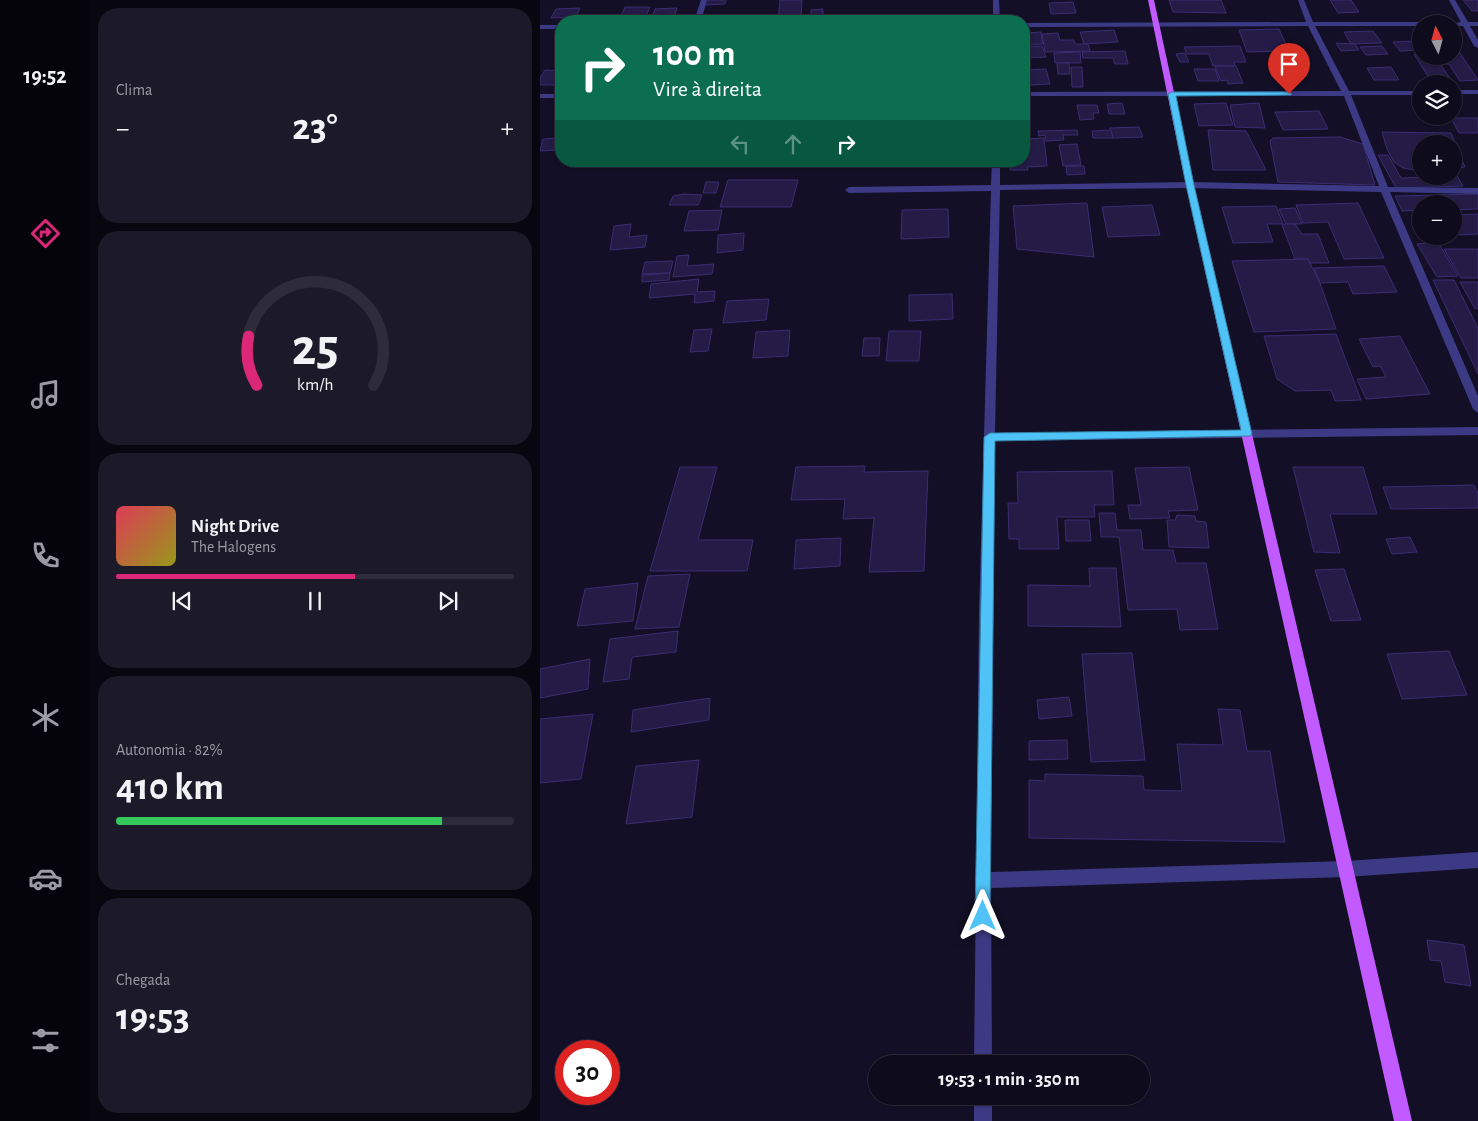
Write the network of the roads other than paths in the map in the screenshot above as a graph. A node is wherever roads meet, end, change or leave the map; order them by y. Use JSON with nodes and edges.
{"nodes":[{"id":1,"x":704,"y":0,"type":"edge"},
{"id":2,"x":996,"y":0,"type":"edge"},
{"id":3,"x":1151,"y":0,"type":"edge"},
{"id":4,"x":1301,"y":0,"type":"edge"},
{"id":5,"x":1452,"y":0,"type":"edge"},
{"id":6,"x":699,"y":15,"type":"edge"},
{"id":7,"x":997,"y":15,"type":"edge"},
{"id":8,"x":1156,"y":24,"type":"junction"},
{"id":9,"x":1310,"y":24,"type":"junction"},
{"id":10,"x":1412,"y":24,"type":"edge"},
{"id":11,"x":1465,"y":24,"type":"junction"},
{"id":12,"x":1478,"y":24,"type":"edge"},
{"id":13,"x":1030,"y":25,"type":"edge"},
{"id":14,"x":540,"y":27,"type":"edge"},
{"id":15,"x":555,"y":27,"type":"edge"},
{"id":16,"x":1478,"y":46,"type":"edge"},
{"id":17,"x":1462,"y":92,"type":"edge"},
{"id":18,"x":1478,"y":92,"type":"edge"},
{"id":19,"x":1412,"y":93,"type":"edge"},
{"id":20,"x":1030,"y":94,"type":"edge"},
{"id":21,"x":1172,"y":94,"type":"junction"},
{"id":22,"x":1347,"y":94,"type":"junction"},
{"id":23,"x":540,"y":96,"type":"edge"},
{"id":24,"x":555,"y":96,"type":"edge"},
{"id":25,"x":996,"y":167,"type":"edge"},
{"id":26,"x":1190,"y":185,"type":"junction"},
{"id":27,"x":995,"y":189,"type":"junction"},
{"id":28,"x":849,"y":190,"type":"dead end"},
{"id":29,"x":1385,"y":190,"type":"junction"},
{"id":30,"x":1478,"y":191,"type":"edge"},
{"id":31,"x":1478,"y":409,"type":"edge"},
{"id":32,"x":1478,"y":431,"type":"edge"},
{"id":33,"x":1247,"y":434,"type":"junction"},
{"id":34,"x":990,"y":437,"type":"junction"},
{"id":35,"x":1478,"y":860,"type":"edge"},
{"id":36,"x":1346,"y":869,"type":"junction"},
{"id":37,"x":983,"y":880,"type":"junction"},
{"id":38,"x":983,"y":1055,"type":"edge"},
{"id":39,"x":983,"y":1105,"type":"edge"},
{"id":40,"x":983,"y":1121,"type":"edge"},
{"id":41,"x":1403,"y":1121,"type":"edge"}],
"edges":[{"from":1,"to":6,"type":"street"},
{"from":2,"to":7,"type":"street"},
{"from":3,"to":8,"type":"main road"},
{"from":4,"to":9,"type":"street"},
{"from":5,"to":11,"type":"street"},
{"from":8,"to":9,"type":"street"},
{"from":8,"to":13,"type":"street"},
{"from":8,"to":21,"type":"main road"},
{"from":9,"to":10,"type":"street"},
{"from":9,"to":22,"type":"street"},
{"from":11,"to":12,"type":"street"},
{"from":11,"to":16,"type":"street"},
{"from":14,"to":15,"type":"street"},
{"from":17,"to":18,"type":"street"},
{"from":19,"to":22,"type":"street"},
{"from":20,"to":21,"type":"street"},
{"from":21,"to":22,"type":"street"},
{"from":21,"to":26,"type":"main road"},
{"from":22,"to":29,"type":"street"},
{"from":23,"to":24,"type":"street"},
{"from":25,"to":27,"type":"street"},
{"from":26,"to":27,"type":"street"},
{"from":26,"to":29,"type":"street"},
{"from":26,"to":33,"type":"main road"},
{"from":27,"to":28,"type":"street"},
{"from":27,"to":34,"type":"street"},
{"from":29,"to":30,"type":"street"},
{"from":29,"to":31,"type":"street"},
{"from":32,"to":33,"type":"street"},
{"from":33,"to":34,"type":"street"},
{"from":33,"to":36,"type":"main road"},
{"from":34,"to":37,"type":"street"},
{"from":35,"to":36,"type":"street"},
{"from":36,"to":37,"type":"street"},
{"from":36,"to":41,"type":"main road"},
{"from":37,"to":38,"type":"street"},
{"from":39,"to":40,"type":"street"}]}
